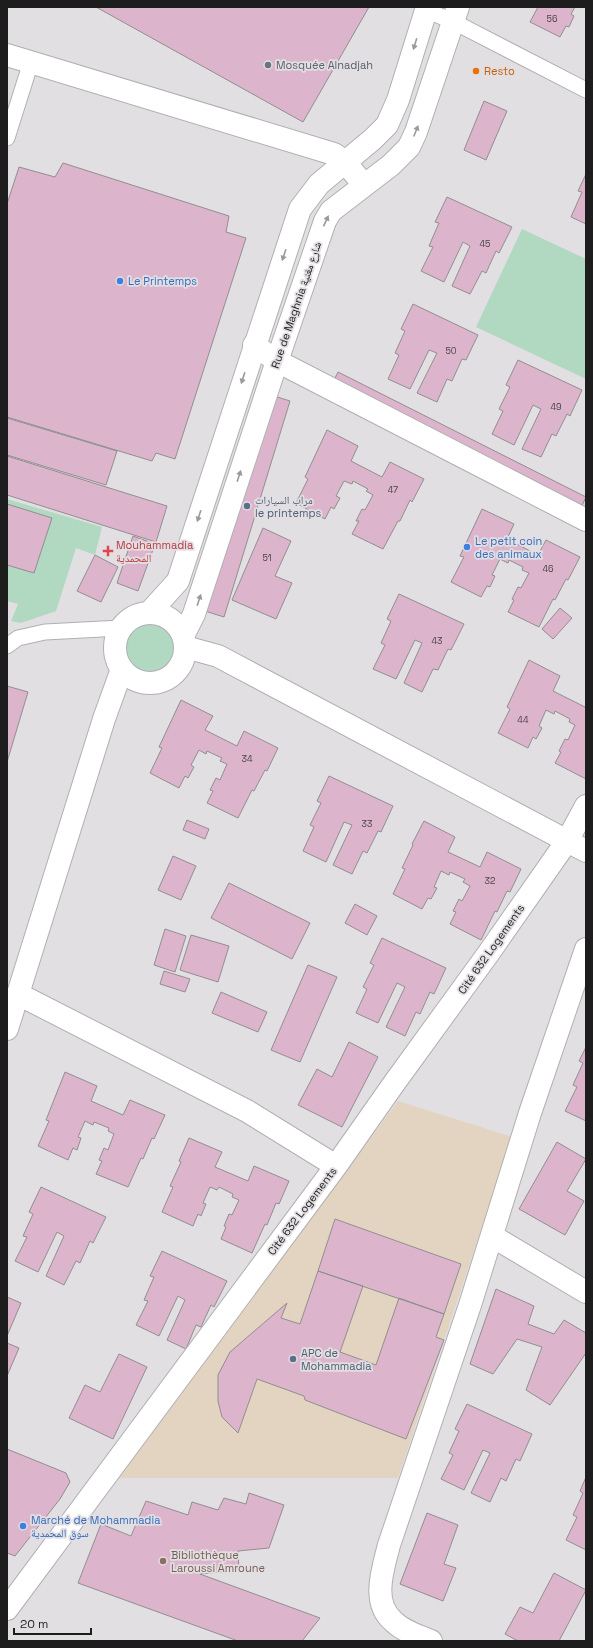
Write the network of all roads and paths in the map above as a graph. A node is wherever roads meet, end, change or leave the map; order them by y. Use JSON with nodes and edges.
{"nodes":[{"id":1,"x":426,"y":8,"type":"edge"},
{"id":2,"x":456,"y":15,"type":"edge"},
{"id":3,"x":7,"y":55,"type":"edge"},
{"id":4,"x":31,"y":62,"type":"junction"},
{"id":5,"x":586,"y":90,"type":"edge"},
{"id":6,"x":7,"y":138,"type":"edge"},
{"id":7,"x":345,"y":162,"type":"junction"},
{"id":8,"x":364,"y":185,"type":"junction"},
{"id":9,"x":254,"y":345,"type":"junction"},
{"id":10,"x":277,"y":361,"type":"junction"},
{"id":11,"x":586,"y":520,"type":"edge"},
{"id":12,"x":150,"y":613,"type":"junction"},
{"id":13,"x":121,"y":628,"type":"junction"},
{"id":14,"x":184,"y":641,"type":"junction"},
{"id":15,"x":7,"y":646,"type":"edge"},
{"id":16,"x":122,"y":669,"type":"junction"},
{"id":17,"x":586,"y":806,"type":"edge"},
{"id":18,"x":567,"y":841,"type":"junction"},
{"id":19,"x":586,"y":851,"type":"edge"},
{"id":20,"x":586,"y":949,"type":"edge"},
{"id":21,"x":18,"y":994,"type":"junction"},
{"id":22,"x":7,"y":1029,"type":"edge"},
{"id":23,"x":336,"y":1166,"type":"junction"},
{"id":24,"x":492,"y":1236,"type":"junction"},
{"id":25,"x":586,"y":1292,"type":"edge"},
{"id":26,"x":7,"y":1609,"type":"edge"},
{"id":27,"x":431,"y":1641,"type":"edge"}],
"edges":[{"from":1,"to":2,"type":"lane"},
{"from":1,"to":7,"type":"street","one_way":true},
{"from":2,"to":5,"type":"lane"},
{"from":8,"to":2,"type":"street","name":"Rue de Maghnia شارع مغنية","one_way":true},
{"from":3,"to":4,"type":"street"},
{"from":4,"to":6,"type":"lane"},
{"from":4,"to":7,"type":"street"},
{"from":7,"to":8,"type":"street"},
{"from":7,"to":9,"type":"street","one_way":true},
{"from":10,"to":8,"type":"street","name":"Rue de Maghnia شارع مغنية","one_way":true},
{"from":9,"to":10,"type":"street"},
{"from":9,"to":12,"type":"street","one_way":true},
{"from":10,"to":11,"type":"street"},
{"from":14,"to":10,"type":"street","name":"Rue de Maghnia شارع مغنية","one_way":true},
{"from":12,"to":13,"type":"street"},
{"from":12,"to":14,"type":"street"},
{"from":13,"to":15,"type":"lane"},
{"from":13,"to":16,"type":"street"},
{"from":14,"to":16,"type":"street"},
{"from":14,"to":18,"type":"street"},
{"from":16,"to":21,"type":"street"},
{"from":17,"to":18,"type":"street","name":"Cité 632 Logements"},
{"from":18,"to":19,"type":"street"},
{"from":18,"to":23,"type":"street","name":"Cité 632 Logements"},
{"from":20,"to":24,"type":"street"},
{"from":21,"to":22,"type":"street"},
{"from":21,"to":23,"type":"street"},
{"from":23,"to":26,"type":"street","name":"Cité 632 Logements"},
{"from":24,"to":25,"type":"street"},
{"from":24,"to":27,"type":"street"}]}
